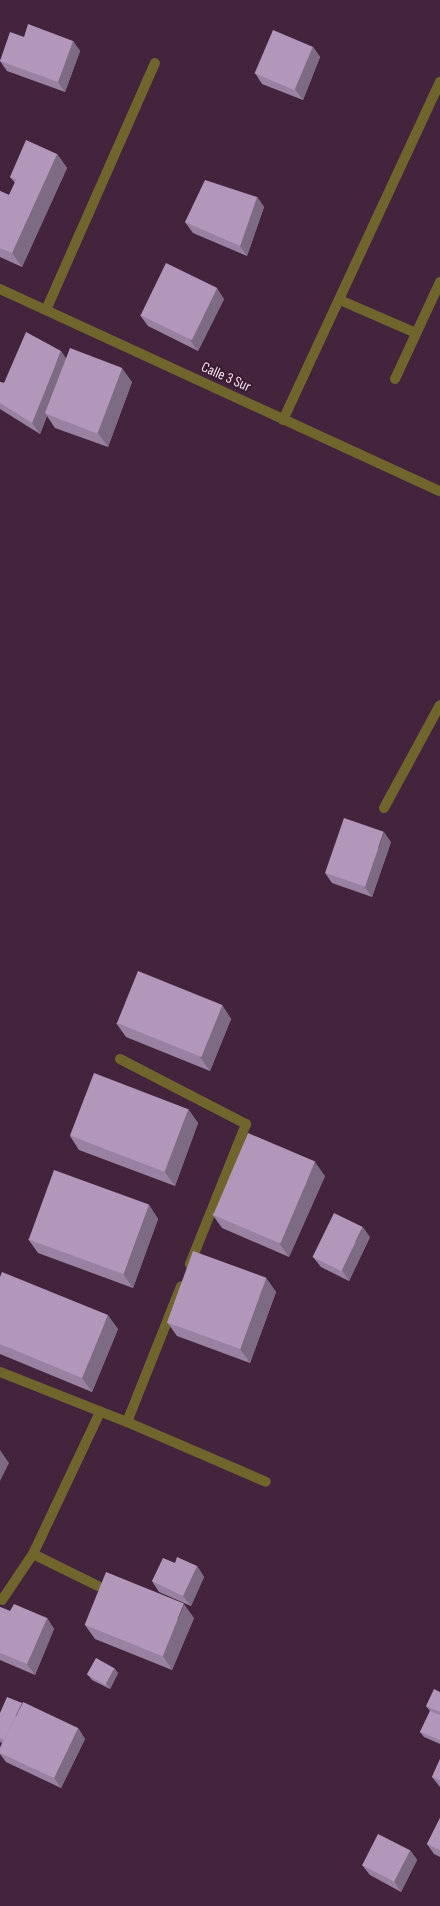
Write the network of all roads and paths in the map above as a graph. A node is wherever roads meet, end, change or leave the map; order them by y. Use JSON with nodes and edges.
{"nodes":[{"id":1,"x":155,"y":62,"type":"dead end"},
{"id":2,"x":440,"y":82,"type":"edge"},
{"id":3,"x":440,"y":282,"type":"edge"},
{"id":4,"x":0,"y":288,"type":"edge"},
{"id":5,"x":340,"y":300,"type":"junction"},
{"id":6,"x":46,"y":310,"type":"junction"},
{"id":7,"x":416,"y":333,"type":"junction"},
{"id":8,"x":395,"y":379,"type":"dead end"},
{"id":9,"x":283,"y":420,"type":"junction"},
{"id":10,"x":440,"y":491,"type":"edge"},
{"id":11,"x":440,"y":705,"type":"edge"},
{"id":12,"x":384,"y":808,"type":"dead end"},
{"id":13,"x":120,"y":1059,"type":"dead end"},
{"id":14,"x":0,"y":1372,"type":"edge"},
{"id":15,"x":100,"y":1412,"type":"junction"},
{"id":16,"x":127,"y":1422,"type":"junction"},
{"id":17,"x":266,"y":1482,"type":"dead end"},
{"id":18,"x":33,"y":1554,"type":"junction"},
{"id":19,"x":98,"y":1586,"type":"dead end"},
{"id":20,"x":2,"y":1600,"type":"dead end"}],
"edges":[{"from":1,"to":6,"type":"street"},
{"from":2,"to":5,"type":"street"},
{"from":3,"to":7,"type":"street"},
{"from":4,"to":6,"type":"street","name":"Calle 3 Sur"},
{"from":5,"to":7,"type":"street"},
{"from":5,"to":9,"type":"street"},
{"from":6,"to":9,"type":"street","name":"Calle 3 Sur"},
{"from":7,"to":8,"type":"street"},
{"from":9,"to":10,"type":"street","name":"Calle 3 Sur"},
{"from":11,"to":12,"type":"street"},
{"from":13,"to":16,"type":"street"},
{"from":14,"to":15,"type":"street"},
{"from":15,"to":16,"type":"street"},
{"from":15,"to":18,"type":"street"},
{"from":16,"to":17,"type":"street"},
{"from":18,"to":19,"type":"street"},
{"from":18,"to":20,"type":"street"}]}
